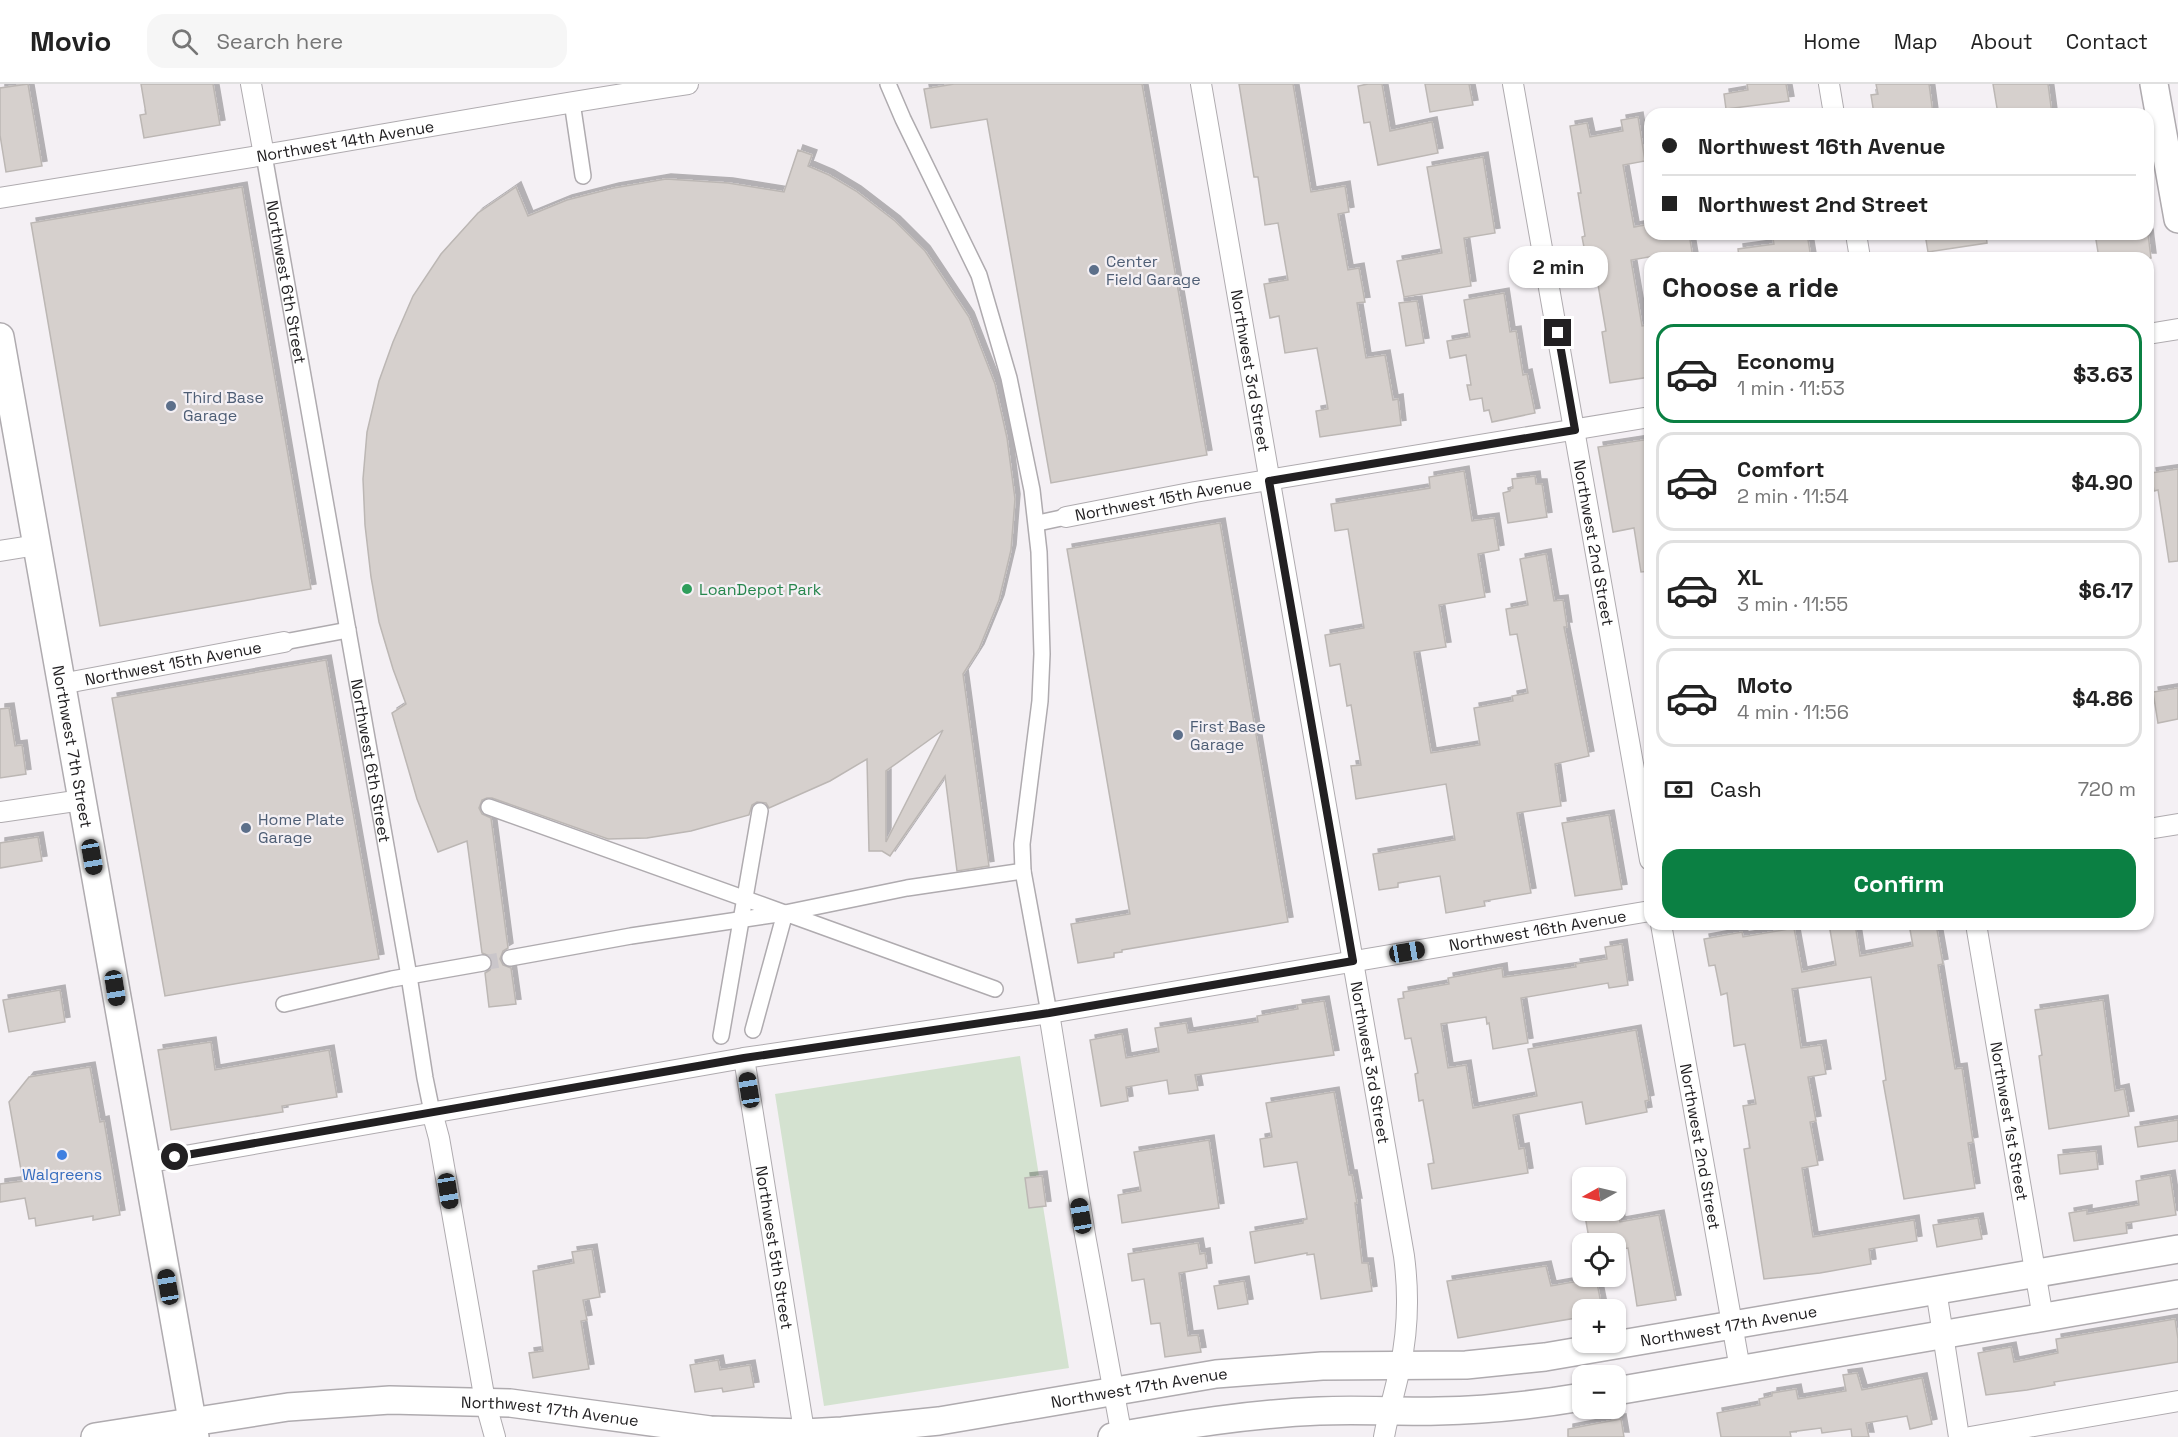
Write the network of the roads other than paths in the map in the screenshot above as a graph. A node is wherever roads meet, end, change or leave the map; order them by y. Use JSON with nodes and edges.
{"nodes":[{"id":1,"x":251,"y":84,"type":"edge"},
{"id":2,"x":688,"y":84,"type":"edge"},
{"id":3,"x":888,"y":84,"type":"edge"},
{"id":4,"x":1201,"y":84,"type":"edge"},
{"id":5,"x":1513,"y":84,"type":"edge"},
{"id":6,"x":1829,"y":84,"type":"edge"},
{"id":7,"x":2154,"y":84,"type":"edge"},
{"id":8,"x":570,"y":93,"type":"edge"},
{"id":9,"x":1833,"y":108,"type":"edge"},
{"id":10,"x":264,"y":155,"type":"junction"},
{"id":11,"x":583,"y":176,"type":"dead end"},
{"id":12,"x":0,"y":198,"type":"edge"},
{"id":13,"x":2178,"y":219,"type":"edge"},
{"id":14,"x":2178,"y":329,"type":"edge"},
{"id":15,"x":2154,"y":333,"type":"edge"},
{"id":16,"x":0,"y":338,"type":"edge"},
{"id":17,"x":1644,"y":418,"type":"edge"},
{"id":18,"x":1575,"y":430,"type":"junction"},
{"id":19,"x":1269,"y":481,"type":"junction"},
{"id":20,"x":1066,"y":517,"type":"joint"},
{"id":21,"x":1038,"y":523,"type":"junction"},
{"id":22,"x":37,"y":545,"type":"junction"},
{"id":23,"x":0,"y":550,"type":"edge"},
{"id":24,"x":348,"y":630,"type":"junction"},
{"id":25,"x":284,"y":642,"type":"joint"},
{"id":26,"x":61,"y":684,"type":"junction"},
{"id":27,"x":82,"y":800,"type":"junction"},
{"id":28,"x":489,"y":807,"type":"dead end"},
{"id":29,"x":0,"y":812,"type":"edge"},
{"id":30,"x":760,"y":812,"type":"dead end"},
{"id":31,"x":2178,"y":824,"type":"edge"},
{"id":32,"x":1644,"y":826,"type":"edge"},
{"id":33,"x":2154,"y":828,"type":"edge"},
{"id":34,"x":1023,"y":871,"type":"junction"},
{"id":35,"x":744,"y":898,"type":"junction"},
{"id":36,"x":1644,"y":911,"type":"edge"},
{"id":37,"x":785,"y":913,"type":"junction"},
{"id":38,"x":740,"y":920,"type":"junction"},
{"id":39,"x":1662,"y":930,"type":"edge"},
{"id":40,"x":1977,"y":930,"type":"edge"},
{"id":41,"x":510,"y":958,"type":"tunnel mouth"},
{"id":42,"x":1353,"y":961,"type":"junction"},
{"id":43,"x":483,"y":963,"type":"tunnel mouth"},
{"id":44,"x":409,"y":976,"type":"junction"},
{"id":45,"x":994,"y":989,"type":"dead end"},
{"id":46,"x":284,"y":1004,"type":"dead end"},
{"id":47,"x":1049,"y":1013,"type":"junction"},
{"id":48,"x":753,"y":1030,"type":"dead end"},
{"id":49,"x":721,"y":1036,"type":"dead end"},
{"id":50,"x":744,"y":1058,"type":"junction"},
{"id":51,"x":432,"y":1112,"type":"junction"},
{"id":52,"x":145,"y":1163,"type":"junction"},
{"id":53,"x":2178,"y":1249,"type":"edge"},
{"id":54,"x":2036,"y":1272,"type":"junction"},
{"id":55,"x":1936,"y":1290,"type":"junction"},
{"id":56,"x":2178,"y":1294,"type":"edge"},
{"id":57,"x":2043,"y":1318,"type":"junction"},
{"id":58,"x":1732,"y":1327,"type":"junction"},
{"id":59,"x":1944,"y":1335,"type":"junction"},
{"id":60,"x":1401,"y":1366,"type":"junction"},
{"id":61,"x":1740,"y":1369,"type":"junction"},
{"id":62,"x":1626,"y":1389,"type":"edge"},
{"id":63,"x":1113,"y":1390,"type":"junction"},
{"id":64,"x":1572,"y":1398,"type":"edge"},
{"id":65,"x":484,"y":1401,"type":"junction"},
{"id":66,"x":2178,"y":1401,"type":"edge"},
{"id":67,"x":1389,"y":1411,"type":"junction"},
{"id":68,"x":193,"y":1430,"type":"edge"},
{"id":69,"x":805,"y":1435,"type":"edge"},
{"id":70,"x":1118,"y":1436,"type":"edge"},
{"id":71,"x":95,"y":1437,"type":"edge"},
{"id":72,"x":495,"y":1437,"type":"edge"},
{"id":73,"x":1384,"y":1437,"type":"edge"},
{"id":74,"x":1959,"y":1437,"type":"edge"},
{"id":75,"x":1970,"y":1437,"type":"edge"}],
"edges":[{"from":1,"to":10,"type":"street","name":"Northwest 6th Street"},
{"from":2,"to":8,"type":"street","name":"Northwest 14th Avenue"},
{"from":3,"to":21,"type":"street"},
{"from":4,"to":19,"type":"street","name":"Northwest 3rd Street"},
{"from":5,"to":18,"type":"street","name":"Northwest 2nd Street"},
{"from":6,"to":9,"type":"street"},
{"from":7,"to":13,"type":"main road"},
{"from":8,"to":10,"type":"street","name":"Northwest 14th Avenue"},
{"from":8,"to":11,"type":"street"},
{"from":10,"to":12,"type":"street","name":"Northwest 14th Avenue"},
{"from":10,"to":24,"type":"street","name":"Northwest 6th Street"},
{"from":14,"to":15,"type":"street"},
{"from":16,"to":22,"type":"main road","name":"Northwest 7th Street"},
{"from":17,"to":18,"type":"street","name":"Northwest 15th Avenue"},
{"from":18,"to":19,"type":"street","name":"Northwest 15th Avenue"},
{"from":18,"to":32,"type":"street","name":"Northwest 2nd Street"},
{"from":19,"to":20,"type":"street","name":"Northwest 15th Avenue"},
{"from":19,"to":42,"type":"street","name":"Northwest 3rd Street"},
{"from":20,"to":21,"type":"street"},
{"from":21,"to":34,"type":"street"},
{"from":22,"to":23,"type":"street"},
{"from":22,"to":26,"type":"main road","name":"Northwest 7th Street"},
{"from":24,"to":25,"type":"street"},
{"from":24,"to":44,"type":"street","name":"Northwest 6th Street"},
{"from":25,"to":26,"type":"street","name":"Northwest 15th Avenue"},
{"from":26,"to":27,"type":"main road","name":"Northwest 7th Street"},
{"from":27,"to":29,"type":"street"},
{"from":27,"to":52,"type":"main road","name":"Northwest 7th Street"},
{"from":28,"to":35,"type":"street"},
{"from":30,"to":35,"type":"street"},
{"from":31,"to":33,"type":"street"},
{"from":34,"to":37,"type":"street"},
{"from":34,"to":47,"type":"street"},
{"from":35,"to":37,"type":"street"},
{"from":35,"to":38,"type":"street"},
{"from":36,"to":42,"type":"street","name":"Northwest 16th Avenue"},
{"from":37,"to":38,"type":"street"},
{"from":37,"to":45,"type":"street"},
{"from":37,"to":48,"type":"street"},
{"from":38,"to":41,"type":"street"},
{"from":38,"to":49,"type":"street"},
{"from":39,"to":58,"type":"street","name":"Northwest 2nd Street"},
{"from":40,"to":54,"type":"street","name":"Northwest 1st Street"},
{"from":42,"to":47,"type":"street","name":"Northwest 16th Avenue"},
{"from":42,"to":60,"type":"street","name":"Northwest 3rd Street"},
{"from":43,"to":44,"type":"street"},
{"from":44,"to":46,"type":"street"},
{"from":44,"to":51,"type":"street","name":"Northwest 6th Street"},
{"from":47,"to":50,"type":"street","name":"Northwest 16th Avenue"},
{"from":47,"to":63,"type":"street"},
{"from":50,"to":51,"type":"street","name":"Northwest 16th Avenue"},
{"from":50,"to":69,"type":"street","name":"Northwest 5th Street"},
{"from":51,"to":52,"type":"street","name":"Northwest 16th Avenue"},
{"from":51,"to":65,"type":"street","name":"Northwest 6th Street"},
{"from":52,"to":68,"type":"main road","name":"Northwest 7th Street"},
{"from":53,"to":54,"type":"main road","name":"Northwest 17th Avenue"},
{"from":54,"to":55,"type":"main road","name":"Northwest 17th Avenue"},
{"from":54,"to":57,"type":"street","name":"Northwest 1st Street"},
{"from":55,"to":58,"type":"main road","name":"Northwest 17th Avenue"},
{"from":55,"to":59,"type":"street"},
{"from":56,"to":57,"type":"main road"},
{"from":57,"to":59,"type":"main road"},
{"from":58,"to":60,"type":"main road","name":"Northwest 17th Avenue"},
{"from":58,"to":61,"type":"street","name":"Northwest 2nd Street"},
{"from":59,"to":61,"type":"main road"},
{"from":59,"to":74,"type":"street"},
{"from":60,"to":63,"type":"main road","name":"Northwest 17th Avenue"},
{"from":60,"to":67,"type":"street","name":"Northwest 3rd Street"},
{"from":61,"to":62,"type":"main road"},
{"from":63,"to":69,"type":"main road","name":"Northwest 17th Avenue"},
{"from":63,"to":70,"type":"street"},
{"from":64,"to":67,"type":"main road"},
{"from":65,"to":68,"type":"main road","name":"Northwest 17th Avenue"},
{"from":65,"to":69,"type":"main road","name":"Northwest 17th Avenue"},
{"from":65,"to":72,"type":"street","name":"Northwest 6th Street"},
{"from":66,"to":75,"type":"street"},
{"from":67,"to":70,"type":"main road"},
{"from":67,"to":73,"type":"street","name":"Northwest 3rd Street"},
{"from":68,"to":71,"type":"main road","name":"Northwest 17th Avenue"}]}
